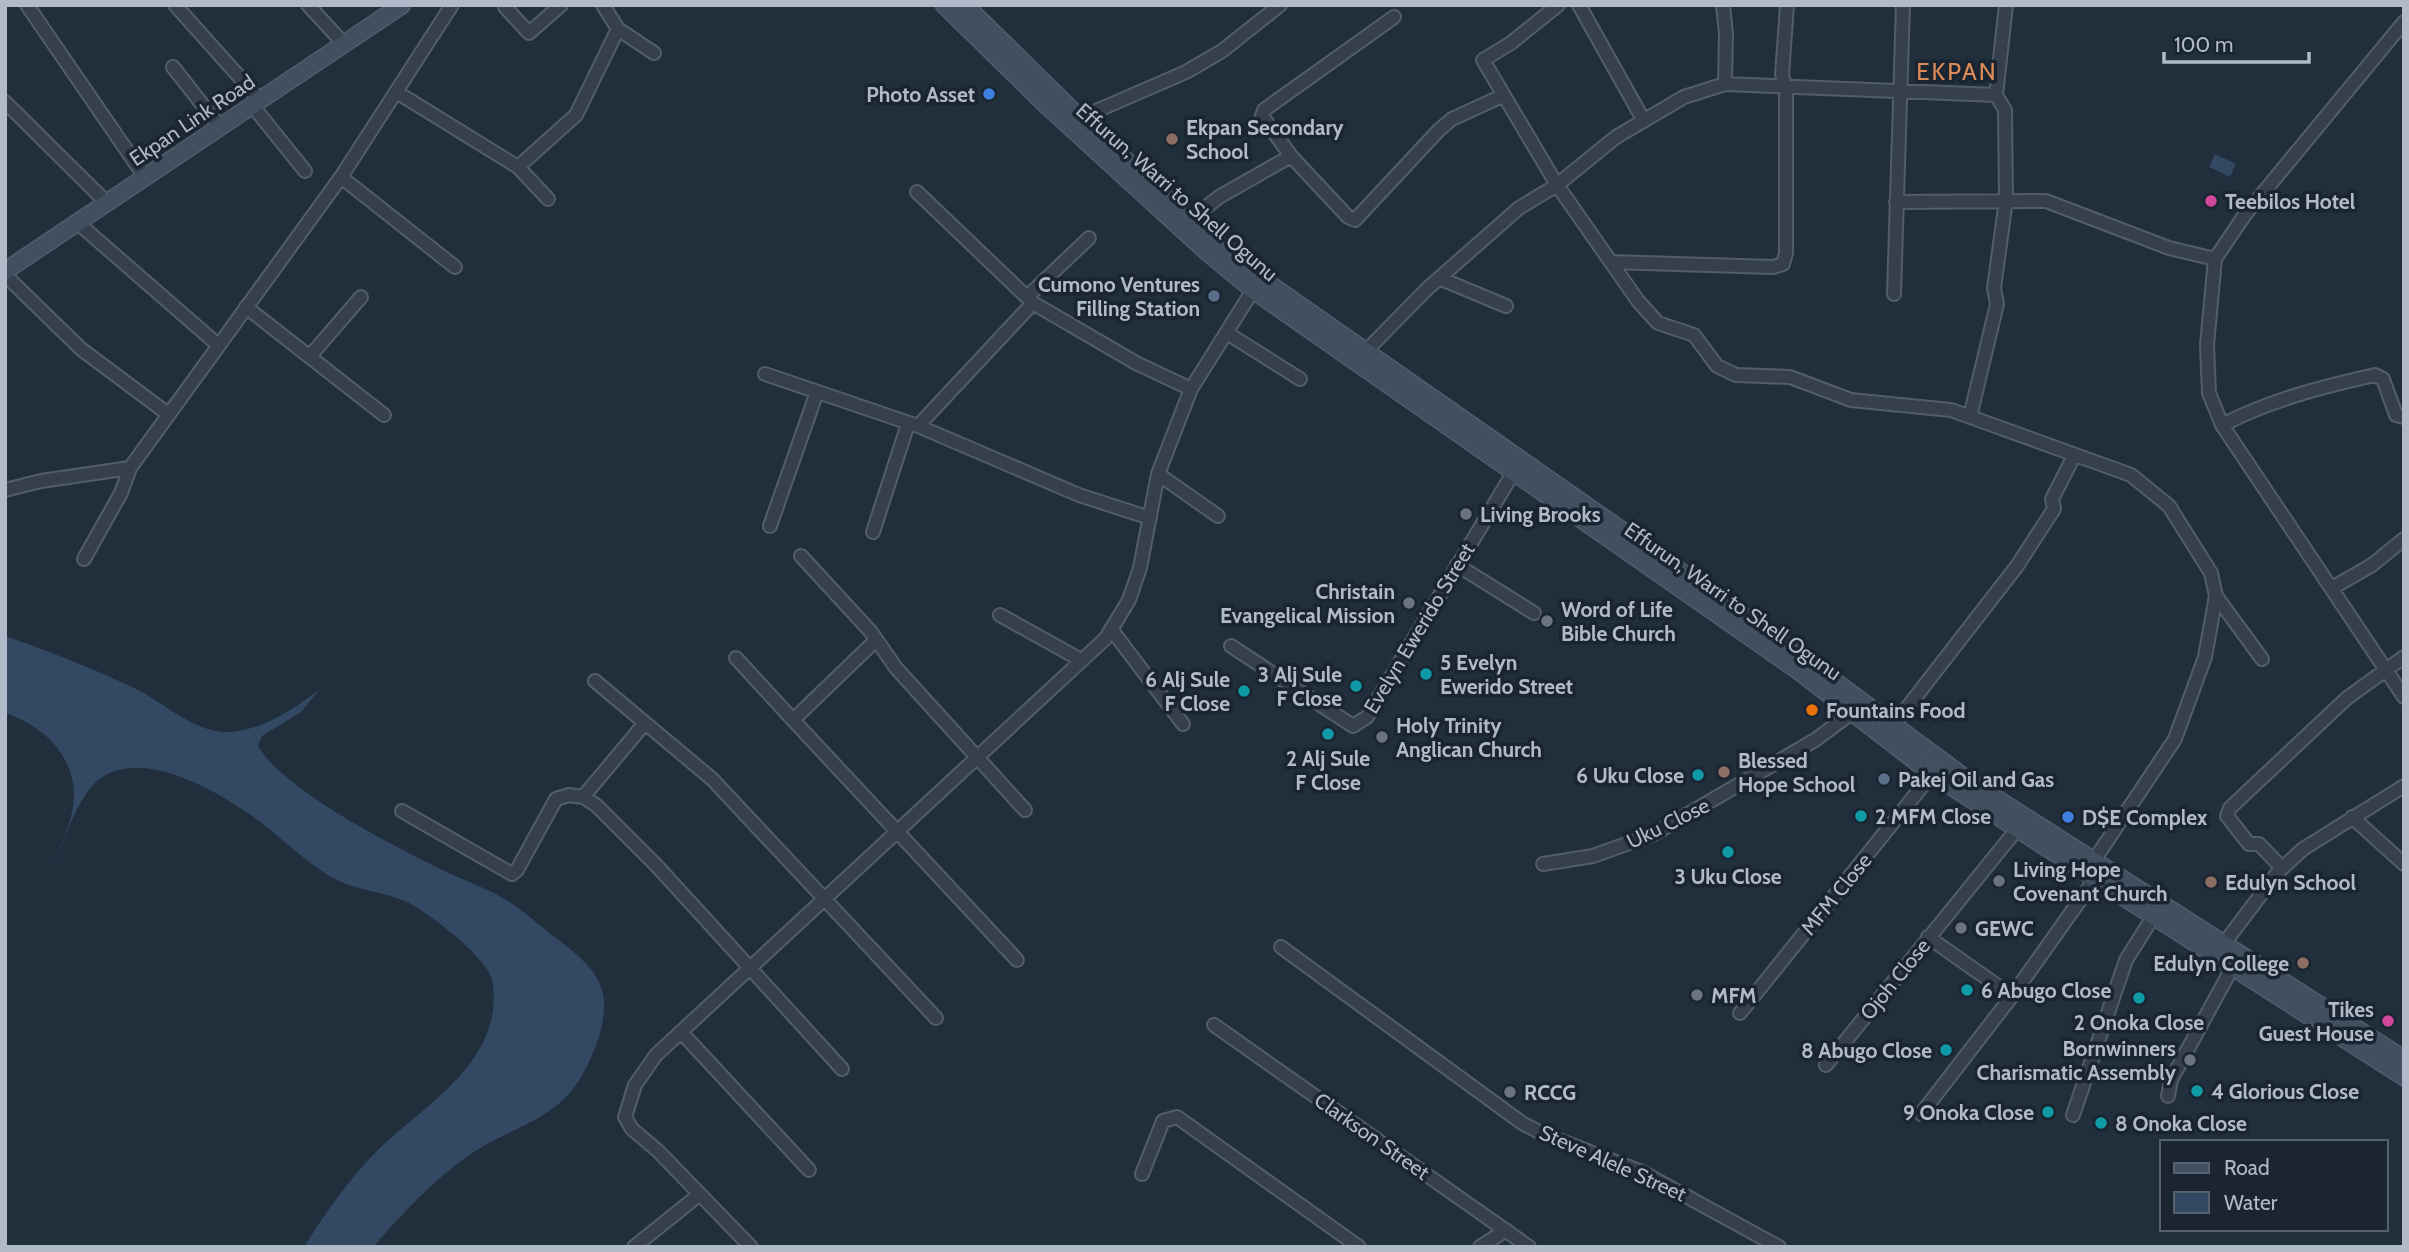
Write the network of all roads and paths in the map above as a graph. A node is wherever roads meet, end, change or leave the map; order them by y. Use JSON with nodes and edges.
{"nodes":[{"id":1,"x":27,"y":5,"type":"edge"},
{"id":2,"x":175,"y":5,"type":"edge"},
{"id":3,"x":308,"y":5,"type":"edge"},
{"id":4,"x":452,"y":5,"type":"edge"},
{"id":5,"x":561,"y":5,"type":"edge"},
{"id":6,"x":603,"y":5,"type":"edge"},
{"id":7,"x":944,"y":5,"type":"edge"},
{"id":8,"x":965,"y":5,"type":"edge"},
{"id":9,"x":1280,"y":5,"type":"edge"},
{"id":10,"x":1558,"y":5,"type":"edge"},
{"id":11,"x":1579,"y":5,"type":"edge"},
{"id":12,"x":1723,"y":5,"type":"edge"},
{"id":13,"x":1787,"y":5,"type":"edge"},
{"id":14,"x":1903,"y":5,"type":"edge"},
{"id":15,"x":2006,"y":5,"type":"edge"},
{"id":16,"x":505,"y":7,"type":"dead end"},
{"id":17,"x":392,"y":8,"type":"edge"},
{"id":18,"x":1394,"y":17,"type":"dead end"},
{"id":19,"x":2404,"y":22,"type":"edge"},
{"id":20,"x":618,"y":29,"type":"junction"},
{"id":21,"x":344,"y":44,"type":"junction"},
{"id":22,"x":654,"y":53,"type":"dead end"},
{"id":23,"x":173,"y":67,"type":"dead end"},
{"id":24,"x":1725,"y":84,"type":"junction"},
{"id":25,"x":1786,"y":88,"type":"junction"},
{"id":26,"x":1898,"y":91,"type":"junction"},
{"id":27,"x":398,"y":93,"type":"junction"},
{"id":28,"x":1996,"y":95,"type":"junction"},
{"id":29,"x":1502,"y":96,"type":"junction"},
{"id":30,"x":5,"y":102,"type":"edge"},
{"id":31,"x":256,"y":102,"type":"junction"},
{"id":32,"x":1080,"y":118,"type":"junction"},
{"id":33,"x":1644,"y":121,"type":"junction"},
{"id":34,"x":220,"y":127,"type":"junction"},
{"id":35,"x":1292,"y":156,"type":"junction"},
{"id":36,"x":518,"y":167,"type":"junction"},
{"id":37,"x":306,"y":171,"type":"dead end"},
{"id":38,"x":145,"y":177,"type":"junction"},
{"id":39,"x":341,"y":177,"type":"junction"},
{"id":40,"x":1558,"y":185,"type":"junction"},
{"id":41,"x":917,"y":192,"type":"dead end"},
{"id":42,"x":548,"y":199,"type":"dead end"},
{"id":43,"x":2006,"y":201,"type":"junction"},
{"id":44,"x":1896,"y":202,"type":"junction"},
{"id":45,"x":107,"y":203,"type":"junction"},
{"id":46,"x":1191,"y":219,"type":"junction"},
{"id":47,"x":78,"y":223,"type":"junction"},
{"id":48,"x":1089,"y":238,"type":"dead end"},
{"id":49,"x":2215,"y":259,"type":"junction"},
{"id":50,"x":1611,"y":262,"type":"junction"},
{"id":51,"x":455,"y":267,"type":"dead end"},
{"id":52,"x":5,"y":273,"type":"edge"},
{"id":53,"x":1439,"y":278,"type":"junction"},
{"id":54,"x":1253,"y":290,"type":"junction"},
{"id":55,"x":1894,"y":294,"type":"dead end"},
{"id":56,"x":361,"y":297,"type":"dead end"},
{"id":57,"x":1030,"y":300,"type":"junction"},
{"id":58,"x":1506,"y":306,"type":"dead end"},
{"id":59,"x":246,"y":307,"type":"junction"},
{"id":60,"x":1227,"y":333,"type":"junction"},
{"id":61,"x":218,"y":345,"type":"junction"},
{"id":62,"x":1366,"y":351,"type":"junction"},
{"id":63,"x":311,"y":355,"type":"junction"},
{"id":64,"x":765,"y":374,"type":"dead end"},
{"id":65,"x":1300,"y":379,"type":"dead end"},
{"id":66,"x":1191,"y":389,"type":"junction"},
{"id":67,"x":817,"y":392,"type":"junction"},
{"id":68,"x":168,"y":414,"type":"junction"},
{"id":69,"x":384,"y":415,"type":"dead end"},
{"id":70,"x":1970,"y":417,"type":"junction"},
{"id":71,"x":2404,"y":417,"type":"edge"},
{"id":72,"x":913,"y":425,"type":"junction"},
{"id":73,"x":2222,"y":425,"type":"junction"},
{"id":74,"x":2074,"y":456,"type":"junction"},
{"id":75,"x":130,"y":468,"type":"junction"},
{"id":76,"x":1513,"y":473,"type":"junction"},
{"id":77,"x":1158,"y":474,"type":"junction"},
{"id":78,"x":5,"y":491,"type":"edge"},
{"id":79,"x":1555,"y":492,"type":"junction"},
{"id":80,"x":1218,"y":516,"type":"dead end"},
{"id":81,"x":1150,"y":518,"type":"junction"},
{"id":82,"x":770,"y":526,"type":"dead end"},
{"id":83,"x":873,"y":532,"type":"dead end"},
{"id":84,"x":2404,"y":539,"type":"edge"},
{"id":85,"x":801,"y":556,"type":"dead end"},
{"id":86,"x":83,"y":559,"type":"dead end"},
{"id":87,"x":1457,"y":565,"type":"junction"},
{"id":88,"x":2332,"y":588,"type":"junction"},
{"id":89,"x":2216,"y":596,"type":"junction"},
{"id":90,"x":1534,"y":613,"type":"dead end"},
{"id":91,"x":1000,"y":615,"type":"dead end"},
{"id":92,"x":1111,"y":629,"type":"junction"},
{"id":93,"x":875,"y":641,"type":"junction"},
{"id":94,"x":1231,"y":646,"type":"dead end"},
{"id":95,"x":2404,"y":657,"type":"edge"},
{"id":96,"x":736,"y":658,"type":"dead end"},
{"id":97,"x":2262,"y":659,"type":"dead end"},
{"id":98,"x":1081,"y":660,"type":"junction"},
{"id":99,"x":2384,"y":670,"type":"junction"},
{"id":100,"x":594,"y":681,"type":"dead end"},
{"id":101,"x":2404,"y":697,"type":"edge"},
{"id":102,"x":1853,"y":712,"type":"junction"},
{"id":103,"x":793,"y":720,"type":"junction"},
{"id":104,"x":645,"y":723,"type":"junction"},
{"id":105,"x":1183,"y":724,"type":"dead end"},
{"id":106,"x":1893,"y":726,"type":"junction"},
{"id":107,"x":978,"y":757,"type":"junction"},
{"id":108,"x":1932,"y":774,"type":"junction"},
{"id":109,"x":2404,"y":786,"type":"edge"},
{"id":110,"x":583,"y":797,"type":"junction"},
{"id":111,"x":1025,"y":810,"type":"dead end"},
{"id":112,"x":402,"y":811,"type":"dead end"},
{"id":113,"x":2352,"y":817,"type":"junction"},
{"id":114,"x":2017,"y":829,"type":"junction"},
{"id":115,"x":896,"y":832,"type":"junction"},
{"id":116,"x":2093,"y":862,"type":"junction"},
{"id":117,"x":1544,"y":864,"type":"dead end"},
{"id":118,"x":2404,"y":864,"type":"edge"},
{"id":119,"x":2283,"y":868,"type":"junction"},
{"id":120,"x":2095,"y":879,"type":"junction"},
{"id":121,"x":822,"y":899,"type":"junction"},
{"id":122,"x":2152,"y":917,"type":"junction"},
{"id":123,"x":1928,"y":937,"type":"junction"},
{"id":124,"x":1281,"y":947,"type":"dead end"},
{"id":125,"x":2220,"y":950,"type":"junction"},
{"id":126,"x":1017,"y":960,"type":"dead end"},
{"id":127,"x":748,"y":968,"type":"junction"},
{"id":128,"x":2232,"y":968,"type":"junction"},
{"id":129,"x":2012,"y":996,"type":"junction"},
{"id":130,"x":1740,"y":1013,"type":"dead end"},
{"id":131,"x":936,"y":1018,"type":"dead end"},
{"id":132,"x":1214,"y":1024,"type":"dead end"},
{"id":133,"x":681,"y":1031,"type":"junction"},
{"id":134,"x":2404,"y":1059,"type":"edge"},
{"id":135,"x":1826,"y":1065,"type":"dead end"},
{"id":136,"x":842,"y":1069,"type":"dead end"},
{"id":137,"x":2404,"y":1077,"type":"edge"},
{"id":138,"x":2168,"y":1096,"type":"dead end"},
{"id":139,"x":1921,"y":1114,"type":"dead end"},
{"id":140,"x":2073,"y":1115,"type":"dead end"},
{"id":141,"x":808,"y":1170,"type":"dead end"},
{"id":142,"x":1142,"y":1174,"type":"dead end"},
{"id":143,"x":700,"y":1194,"type":"junction"},
{"id":144,"x":1506,"y":1230,"type":"junction"},
{"id":145,"x":634,"y":1247,"type":"edge"},
{"id":146,"x":751,"y":1247,"type":"edge"},
{"id":147,"x":1359,"y":1247,"type":"edge"},
{"id":148,"x":1480,"y":1247,"type":"edge"},
{"id":149,"x":1529,"y":1247,"type":"edge"},
{"id":150,"x":1779,"y":1247,"type":"edge"}],
"edges":[{"from":1,"to":38,"type":"street"},
{"from":2,"to":31,"type":"street"},
{"from":3,"to":21,"type":"street"},
{"from":4,"to":27,"type":"street"},
{"from":5,"to":16,"type":"street"},
{"from":6,"to":20,"type":"street"},
{"from":7,"to":54,"type":"main road","name":"Effurun, Warri to Shell Ogunu"},
{"from":8,"to":32,"type":"main road","name":"Effurun, Warri to Shell Ogunu"},
{"from":9,"to":32,"type":"street"},
{"from":10,"to":29,"type":"street"},
{"from":11,"to":33,"type":"street"},
{"from":12,"to":24,"type":"street"},
{"from":13,"to":25,"type":"street"},
{"from":14,"to":26,"type":"street"},
{"from":15,"to":28,"type":"street"},
{"from":17,"to":21,"type":"main road","name":"Ekpan Link Road"},
{"from":18,"to":35,"type":"street"},
{"from":19,"to":49,"type":"street"},
{"from":20,"to":22,"type":"street"},
{"from":20,"to":36,"type":"street"},
{"from":21,"to":31,"type":"main road","name":"Ekpan Link Road"},
{"from":23,"to":34,"type":"street"},
{"from":24,"to":25,"type":"street"},
{"from":24,"to":33,"type":"street"},
{"from":25,"to":26,"type":"street"},
{"from":25,"to":50,"type":"street"},
{"from":26,"to":28,"type":"street"},
{"from":26,"to":44,"type":"street"},
{"from":27,"to":36,"type":"street"},
{"from":27,"to":39,"type":"street"},
{"from":28,"to":43,"type":"street"},
{"from":29,"to":35,"type":"street"},
{"from":29,"to":40,"type":"street"},
{"from":30,"to":45,"type":"street"},
{"from":31,"to":34,"type":"main road","name":"Ekpan Link Road"},
{"from":31,"to":37,"type":"street"},
{"from":32,"to":46,"type":"main road","name":"Effurun, Warri to Shell Ogunu"},
{"from":33,"to":40,"type":"street"},
{"from":34,"to":38,"type":"main road","name":"Ekpan Link Road"},
{"from":35,"to":46,"type":"street"},
{"from":36,"to":42,"type":"street"},
{"from":38,"to":45,"type":"main road","name":"Ekpan Link Road"},
{"from":39,"to":51,"type":"street"},
{"from":39,"to":59,"type":"street"},
{"from":40,"to":50,"type":"street"},
{"from":40,"to":53,"type":"street"},
{"from":41,"to":57,"type":"street"},
{"from":43,"to":44,"type":"street"},
{"from":43,"to":49,"type":"street"},
{"from":43,"to":70,"type":"street"},
{"from":44,"to":55,"type":"street"},
{"from":45,"to":47,"type":"main road","name":"Ekpan Link Road"},
{"from":46,"to":62,"type":"main road","name":"Effurun, Warri to Shell Ogunu"},
{"from":47,"to":52,"type":"main road","name":"Ekpan Link Road"},
{"from":47,"to":61,"type":"street"},
{"from":48,"to":57,"type":"street"},
{"from":49,"to":73,"type":"street"},
{"from":50,"to":70,"type":"street"},
{"from":52,"to":68,"type":"street"},
{"from":53,"to":58,"type":"street"},
{"from":53,"to":62,"type":"street"},
{"from":54,"to":60,"type":"street"},
{"from":54,"to":76,"type":"main road","name":"Effurun, Warri to Shell Ogunu"},
{"from":56,"to":63,"type":"street"},
{"from":57,"to":66,"type":"street"},
{"from":57,"to":72,"type":"street"},
{"from":59,"to":61,"type":"street"},
{"from":59,"to":63,"type":"street"},
{"from":60,"to":65,"type":"street"},
{"from":60,"to":66,"type":"street"},
{"from":61,"to":68,"type":"street"},
{"from":62,"to":79,"type":"main road","name":"Effurun, Warri to Shell Ogunu"},
{"from":63,"to":69,"type":"street"},
{"from":64,"to":67,"type":"street"},
{"from":66,"to":77,"type":"street"},
{"from":67,"to":72,"type":"street"},
{"from":67,"to":82,"type":"street"},
{"from":68,"to":75,"type":"street"},
{"from":70,"to":74,"type":"street"},
{"from":71,"to":73,"type":"street"},
{"from":72,"to":81,"type":"street"},
{"from":72,"to":83,"type":"street"},
{"from":73,"to":88,"type":"street"},
{"from":74,"to":89,"type":"street"},
{"from":74,"to":106,"type":"street"},
{"from":75,"to":78,"type":"street"},
{"from":75,"to":86,"type":"street"},
{"from":76,"to":79,"type":"main road","name":"Effurun, Warri to Shell Ogunu"},
{"from":76,"to":87,"type":"street","name":"Evelyn Ewerido Street"},
{"from":77,"to":80,"type":"street"},
{"from":77,"to":81,"type":"street"},
{"from":79,"to":102,"type":"main road","name":"Effurun, Warri to Shell Ogunu"},
{"from":79,"to":106,"type":"main road","name":"Effurun, Warri to Shell Ogunu"},
{"from":81,"to":92,"type":"street"},
{"from":84,"to":88,"type":"street"},
{"from":85,"to":93,"type":"street"},
{"from":87,"to":90,"type":"street"},
{"from":87,"to":94,"type":"street","name":"Evelyn Ewerido Street"},
{"from":88,"to":99,"type":"street"},
{"from":89,"to":97,"type":"street"},
{"from":89,"to":116,"type":"street"},
{"from":91,"to":98,"type":"street"},
{"from":92,"to":98,"type":"street"},
{"from":92,"to":105,"type":"street"},
{"from":93,"to":103,"type":"street"},
{"from":93,"to":107,"type":"street"},
{"from":95,"to":99,"type":"street"},
{"from":96,"to":103,"type":"street"},
{"from":98,"to":107,"type":"street"},
{"from":99,"to":101,"type":"street"},
{"from":99,"to":119,"type":"street"},
{"from":100,"to":104,"type":"street"},
{"from":102,"to":108,"type":"main road","name":"Effurun, Warri to Shell Ogunu"},
{"from":102,"to":117,"type":"street","name":"Uku Close"},
{"from":103,"to":115,"type":"street"},
{"from":104,"to":110,"type":"street"},
{"from":104,"to":121,"type":"street"},
{"from":106,"to":116,"type":"main road","name":"Effurun, Warri to Shell Ogunu"},
{"from":107,"to":111,"type":"street"},
{"from":107,"to":115,"type":"street"},
{"from":108,"to":114,"type":"main road","name":"Effurun, Warri to Shell Ogunu"},
{"from":108,"to":130,"type":"street","name":"MFM Close"},
{"from":109,"to":113,"type":"street"},
{"from":110,"to":112,"type":"street"},
{"from":110,"to":127,"type":"street"},
{"from":113,"to":118,"type":"street"},
{"from":113,"to":119,"type":"street"},
{"from":114,"to":120,"type":"main road","name":"Effurun, Warri to Shell Ogunu"},
{"from":114,"to":123,"type":"street","name":"Ojoh Close"},
{"from":115,"to":121,"type":"street"},
{"from":115,"to":126,"type":"street"},
{"from":116,"to":125,"type":"main road","name":"Effurun, Warri to Shell Ogunu"},
{"from":119,"to":125,"type":"street"},
{"from":120,"to":122,"type":"main road","name":"Effurun, Warri to Shell Ogunu"},
{"from":120,"to":129,"type":"street"},
{"from":121,"to":127,"type":"street"},
{"from":121,"to":131,"type":"street"},
{"from":122,"to":125,"type":"main road","name":"Effurun, Warri to Shell Ogunu"},
{"from":122,"to":140,"type":"street"},
{"from":123,"to":129,"type":"street"},
{"from":123,"to":135,"type":"street","name":"Ojoh Close"},
{"from":124,"to":150,"type":"street","name":"Steve Alele Street"},
{"from":125,"to":128,"type":"main road","name":"Effurun, Warri to Shell Ogunu"},
{"from":125,"to":134,"type":"main road","name":"Effurun, Warri to Shell Ogunu"},
{"from":127,"to":133,"type":"street"},
{"from":127,"to":136,"type":"street"},
{"from":128,"to":137,"type":"main road","name":"Effurun, Warri to Shell Ogunu"},
{"from":128,"to":138,"type":"street"},
{"from":129,"to":139,"type":"street"},
{"from":132,"to":144,"type":"street","name":"Clarkson Street"},
{"from":133,"to":141,"type":"street"},
{"from":133,"to":143,"type":"street"},
{"from":142,"to":147,"type":"street"},
{"from":143,"to":145,"type":"street"},
{"from":143,"to":146,"type":"street"},
{"from":144,"to":148,"type":"street"},
{"from":144,"to":149,"type":"street","name":"Clarkson Street"}]}
